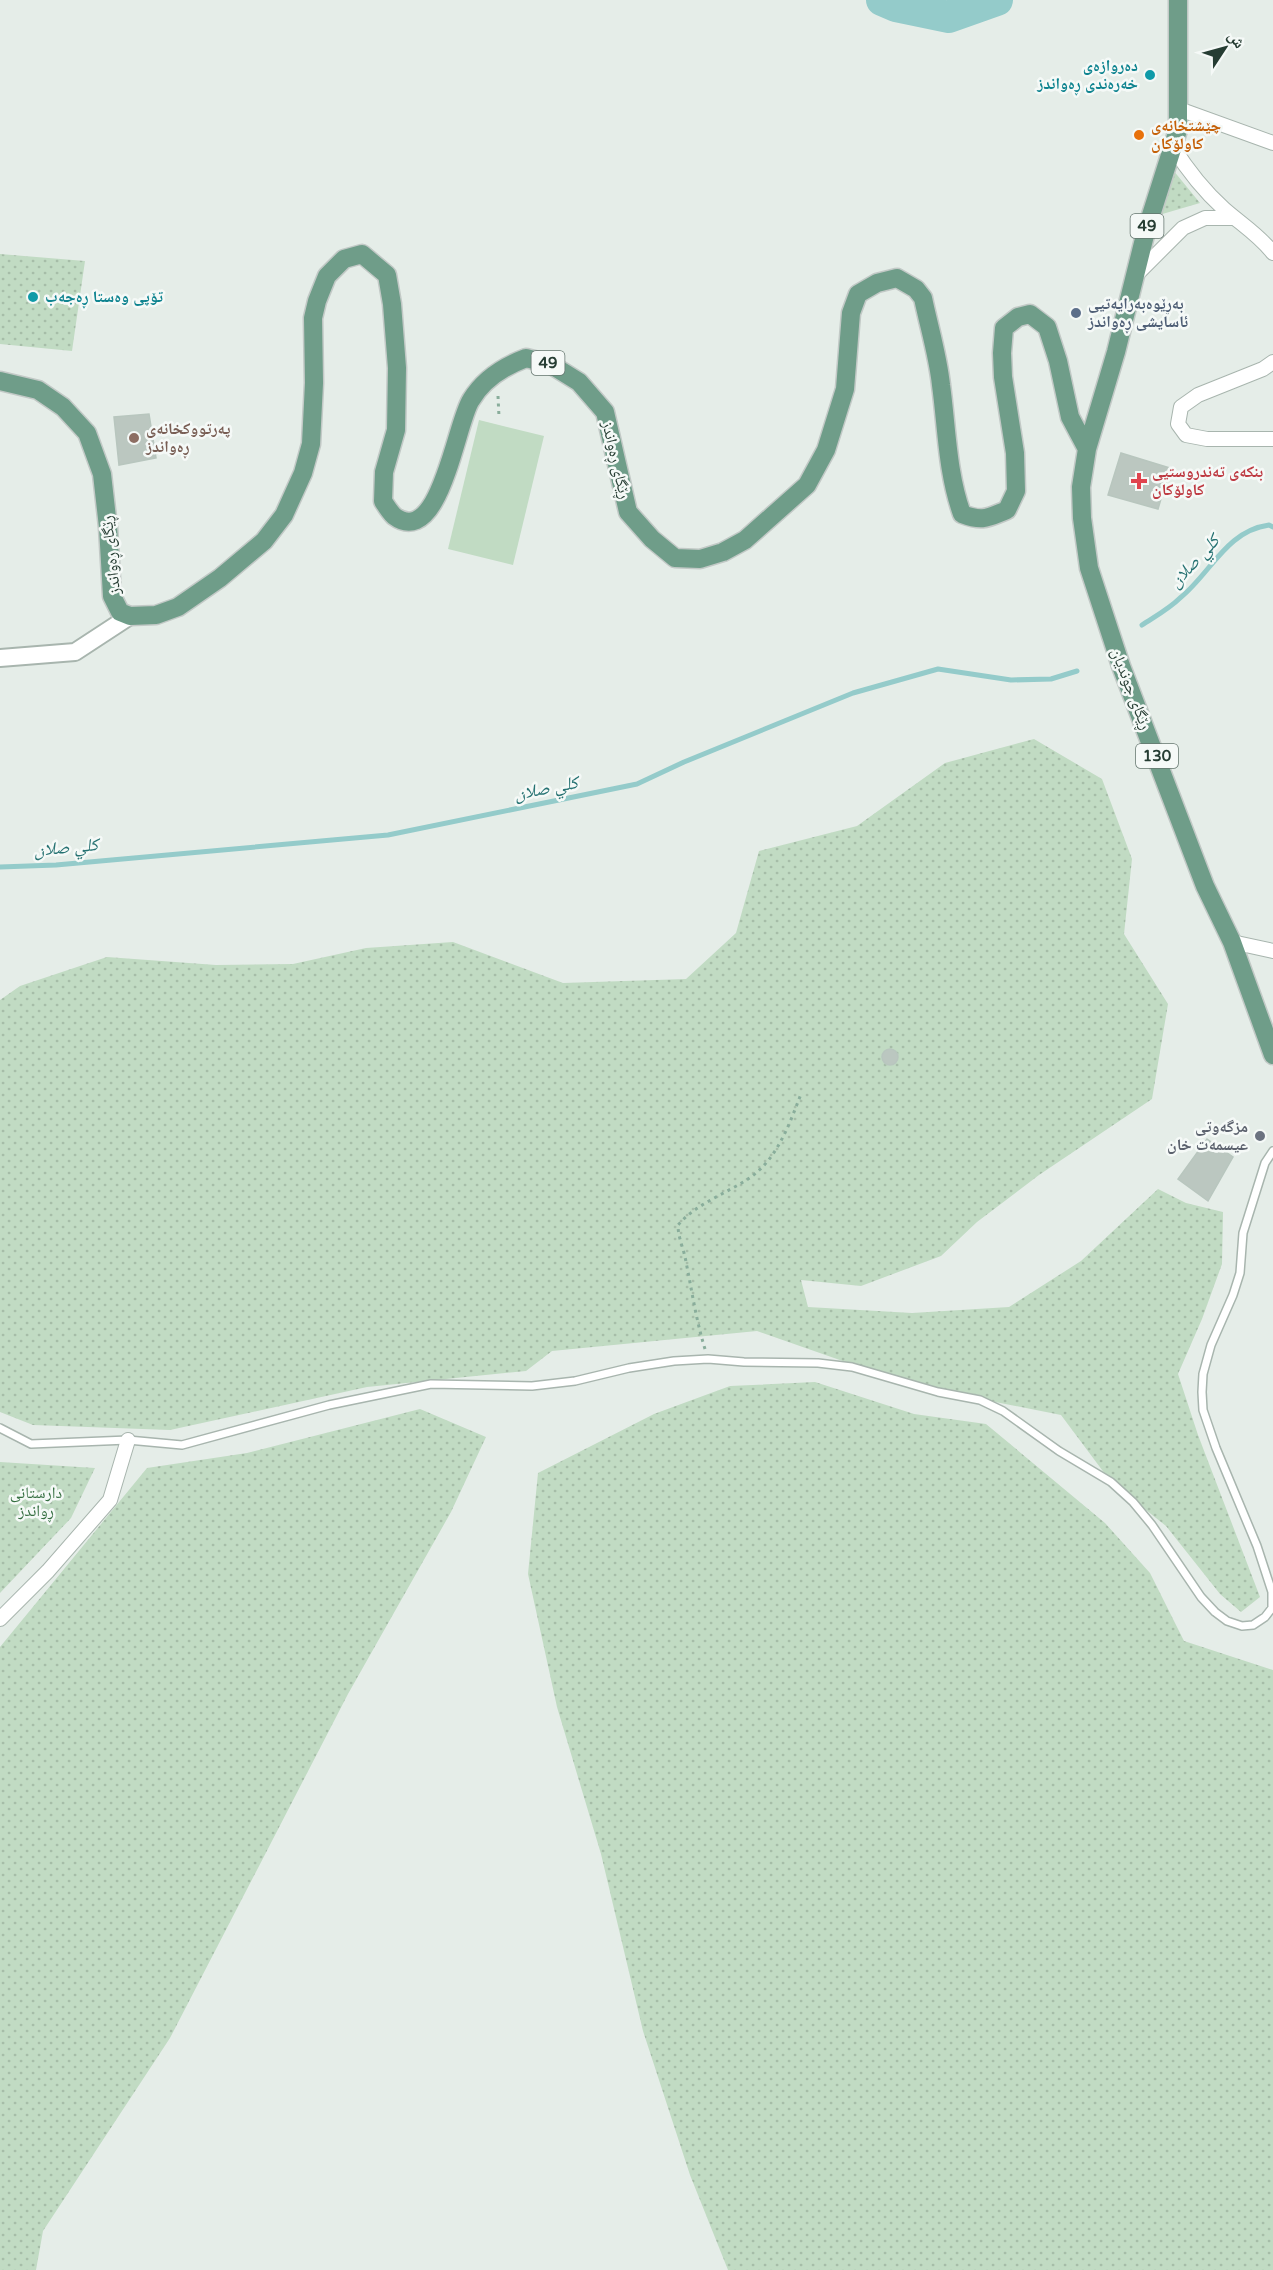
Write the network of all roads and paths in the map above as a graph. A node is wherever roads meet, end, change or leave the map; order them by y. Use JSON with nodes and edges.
{"nodes":[{"id":1,"x":1178,"y":0,"type":"edge"},
{"id":2,"x":1179,"y":109,"type":"junction"},
{"id":3,"x":1273,"y":142,"type":"edge"},
{"id":4,"x":1173,"y":147,"type":"junction"},
{"id":5,"x":1235,"y":218,"type":"junction"},
{"id":6,"x":1273,"y":253,"type":"edge"},
{"id":7,"x":1132,"y":278,"type":"junction"},
{"id":8,"x":1273,"y":362,"type":"edge"},
{"id":9,"x":0,"y":381,"type":"edge"},
{"id":10,"x":1273,"y":439,"type":"edge"},
{"id":11,"x":1087,"y":449,"type":"junction"},
{"id":12,"x":130,"y":616,"type":"junction"},
{"id":13,"x":0,"y":658,"type":"edge"},
{"id":14,"x":1232,"y":942,"type":"junction"},
{"id":15,"x":1273,"y":951,"type":"edge"},
{"id":16,"x":1273,"y":1055,"type":"edge"},
{"id":17,"x":801,"y":1094,"type":"dead end"},
{"id":18,"x":1273,"y":1151,"type":"edge"},
{"id":19,"x":708,"y":1359,"type":"junction"},
{"id":20,"x":0,"y":1428,"type":"edge"},
{"id":21,"x":128,"y":1440,"type":"junction"},
{"id":22,"x":0,"y":1619,"type":"edge"}],
"edges":[{"from":1,"to":2,"type":"main road","number":"49"},
{"from":2,"to":3,"type":"street"},
{"from":2,"to":4,"type":"main road","number":"49"},
{"from":4,"to":5,"type":"street"},
{"from":4,"to":7,"type":"main road","number":"49"},
{"from":5,"to":6,"type":"street"},
{"from":5,"to":7,"type":"street"},
{"from":7,"to":11,"type":"main road","number":"49"},
{"from":8,"to":10,"type":"street"},
{"from":9,"to":12,"type":"main road","name":"ڕێگای ڕەواندز"},
{"from":11,"to":12,"type":"main road","name":"ڕێگای ڕەواندز","number":"49"},
{"from":11,"to":14,"type":"main road","name":"ڕێگای جوندیان","number":"130"},
{"from":12,"to":13,"type":"street"},
{"from":14,"to":15,"type":"street"},
{"from":14,"to":16,"type":"main road","name":"ڕێگای جوندیان","number":"130"},
{"from":17,"to":19,"type":"path"},
{"from":18,"to":19,"type":"lane"},
{"from":19,"to":21,"type":"lane"},
{"from":20,"to":21,"type":"lane"},
{"from":21,"to":22,"type":"street"}]}
